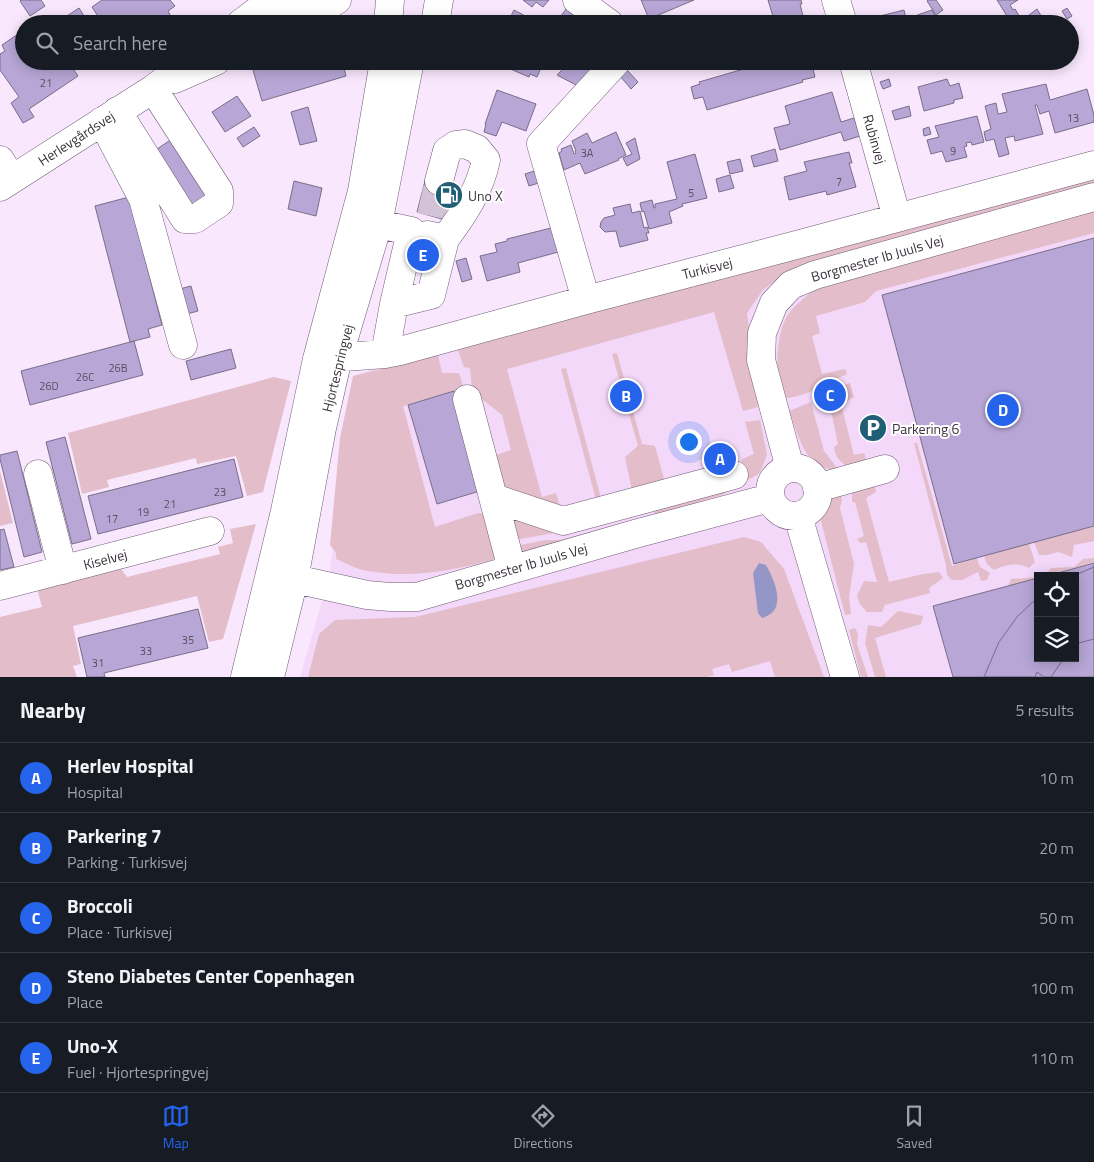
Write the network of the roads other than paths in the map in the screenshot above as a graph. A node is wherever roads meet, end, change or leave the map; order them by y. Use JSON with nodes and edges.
{"nodes":[{"id":1,"x":272,"y":0,"type":"edge"},
{"id":2,"x":299,"y":0,"type":"edge"},
{"id":3,"x":337,"y":0,"type":"edge"},
{"id":4,"x":390,"y":0,"type":"edge"},
{"id":5,"x":420,"y":0,"type":"edge"},
{"id":6,"x":439,"y":0,"type":"edge"},
{"id":7,"x":577,"y":0,"type":"edge"},
{"id":8,"x":836,"y":0,"type":"edge"},
{"id":9,"x":252,"y":15,"type":"edge"},
{"id":10,"x":280,"y":15,"type":"edge"},
{"id":11,"x":313,"y":15,"type":"edge"},
{"id":12,"x":389,"y":15,"type":"edge"},
{"id":13,"x":418,"y":15,"type":"edge"},
{"id":14,"x":436,"y":15,"type":"edge"},
{"id":15,"x":598,"y":15,"type":"edge"},
{"id":16,"x":840,"y":15,"type":"edge"},
{"id":17,"x":178,"y":70,"type":"edge"},
{"id":18,"x":196,"y":70,"type":"edge"},
{"id":19,"x":382,"y":70,"type":"edge"},
{"id":20,"x":408,"y":70,"type":"edge"},
{"id":21,"x":425,"y":70,"type":"edge"},
{"id":22,"x":610,"y":70,"type":"edge"},
{"id":23,"x":856,"y":70,"type":"edge"},
{"id":24,"x":153,"y":89,"type":"junction"},
{"id":25,"x":109,"y":116,"type":"junction"},
{"id":26,"x":1094,"y":165,"type":"edge"},
{"id":27,"x":4,"y":175,"type":"edge"},
{"id":28,"x":439,"y":181,"type":"tunnel mouth"},
{"id":29,"x":1094,"y":197,"type":"edge"},
{"id":30,"x":897,"y":218,"type":"junction"},
{"id":31,"x":378,"y":224,"type":"junction"},
{"id":32,"x":428,"y":230,"type":"junction"},
{"id":33,"x":586,"y":300,"type":"junction"},
{"id":34,"x":182,"y":345,"type":"dead end"},
{"id":35,"x":386,"y":354,"type":"junction"},
{"id":36,"x":328,"y":358,"type":"junction"},
{"id":37,"x":467,"y":399,"type":"dead end"},
{"id":38,"x":790,"y":468,"type":"junction"},
{"id":39,"x":885,"y":469,"type":"dead end"},
{"id":40,"x":38,"y":474,"type":"dead end"},
{"id":41,"x":734,"y":475,"type":"dead end"},
{"id":42,"x":818,"y":488,"type":"junction"},
{"id":43,"x":494,"y":498,"type":"junction"},
{"id":44,"x":770,"y":498,"type":"junction"},
{"id":45,"x":798,"y":516,"type":"junction"},
{"id":46,"x":210,"y":531,"type":"dead end"},
{"id":47,"x":512,"y":569,"type":"junction"},
{"id":48,"x":62,"y":570,"type":"junction"},
{"id":49,"x":282,"y":576,"type":"junction"},
{"id":50,"x":0,"y":586,"type":"edge"},
{"id":51,"x":245,"y":677,"type":"edge"},
{"id":52,"x":270,"y":677,"type":"edge"},
{"id":53,"x":845,"y":677,"type":"edge"}],
"edges":[{"from":1,"to":9,"type":"street"},
{"from":2,"to":10,"type":"street"},
{"from":3,"to":11,"type":"street"},
{"from":4,"to":12,"type":"street"},
{"from":5,"to":13,"type":"street"},
{"from":6,"to":14,"type":"street"},
{"from":7,"to":15,"type":"street"},
{"from":8,"to":16,"type":"street"},
{"from":17,"to":24,"type":"street","name":"Herlevgårdsvej"},
{"from":18,"to":24,"type":"street","name":"Herlevgårdsvej"},
{"from":19,"to":36,"type":"street","name":"Hjortespringvej"},
{"from":20,"to":31,"type":"street","name":"Hjortespringvej"},
{"from":21,"to":31,"type":"street"},
{"from":22,"to":33,"type":"street"},
{"from":23,"to":30,"type":"street","name":"Rubinvej"},
{"from":24,"to":25,"type":"street","name":"Herlevgårdsvej"},
{"from":24,"to":25,"type":"street"},
{"from":25,"to":27,"type":"street","name":"Herlevgårdsvej"},
{"from":25,"to":34,"type":"street"},
{"from":26,"to":30,"type":"street","name":"Turkisvej"},
{"from":28,"to":32,"type":"street"},
{"from":29,"to":38,"type":"street","name":"Borgmester Ib Juuls Vej"},
{"from":30,"to":33,"type":"street","name":"Turkisvej"},
{"from":31,"to":32,"type":"street"},
{"from":31,"to":36,"type":"street","name":"Hjortespringvej"},
{"from":32,"to":35,"type":"street"},
{"from":33,"to":35,"type":"street","name":"Turkisvej"},
{"from":35,"to":36,"type":"street","name":"Turkisvej"},
{"from":36,"to":49,"type":"street","name":"Hjortespringvej"},
{"from":37,"to":43,"type":"street"},
{"from":38,"to":42,"type":"street"},
{"from":38,"to":44,"type":"street"},
{"from":39,"to":42,"type":"street"},
{"from":40,"to":48,"type":"street"},
{"from":41,"to":43,"type":"street"},
{"from":42,"to":45,"type":"street"},
{"from":43,"to":47,"type":"street"},
{"from":44,"to":45,"type":"street"},
{"from":44,"to":47,"type":"street","name":"Borgmester Ib Juuls Vej"},
{"from":45,"to":53,"type":"street"},
{"from":46,"to":48,"type":"street","name":"Kiselvej"},
{"from":47,"to":49,"type":"street","name":"Borgmester Ib Juuls Vej"},
{"from":48,"to":50,"type":"street","name":"Kiselvej"},
{"from":49,"to":51,"type":"street","name":"Hjortespringvej"},
{"from":49,"to":52,"type":"street","name":"Hjortespringvej"}]}
